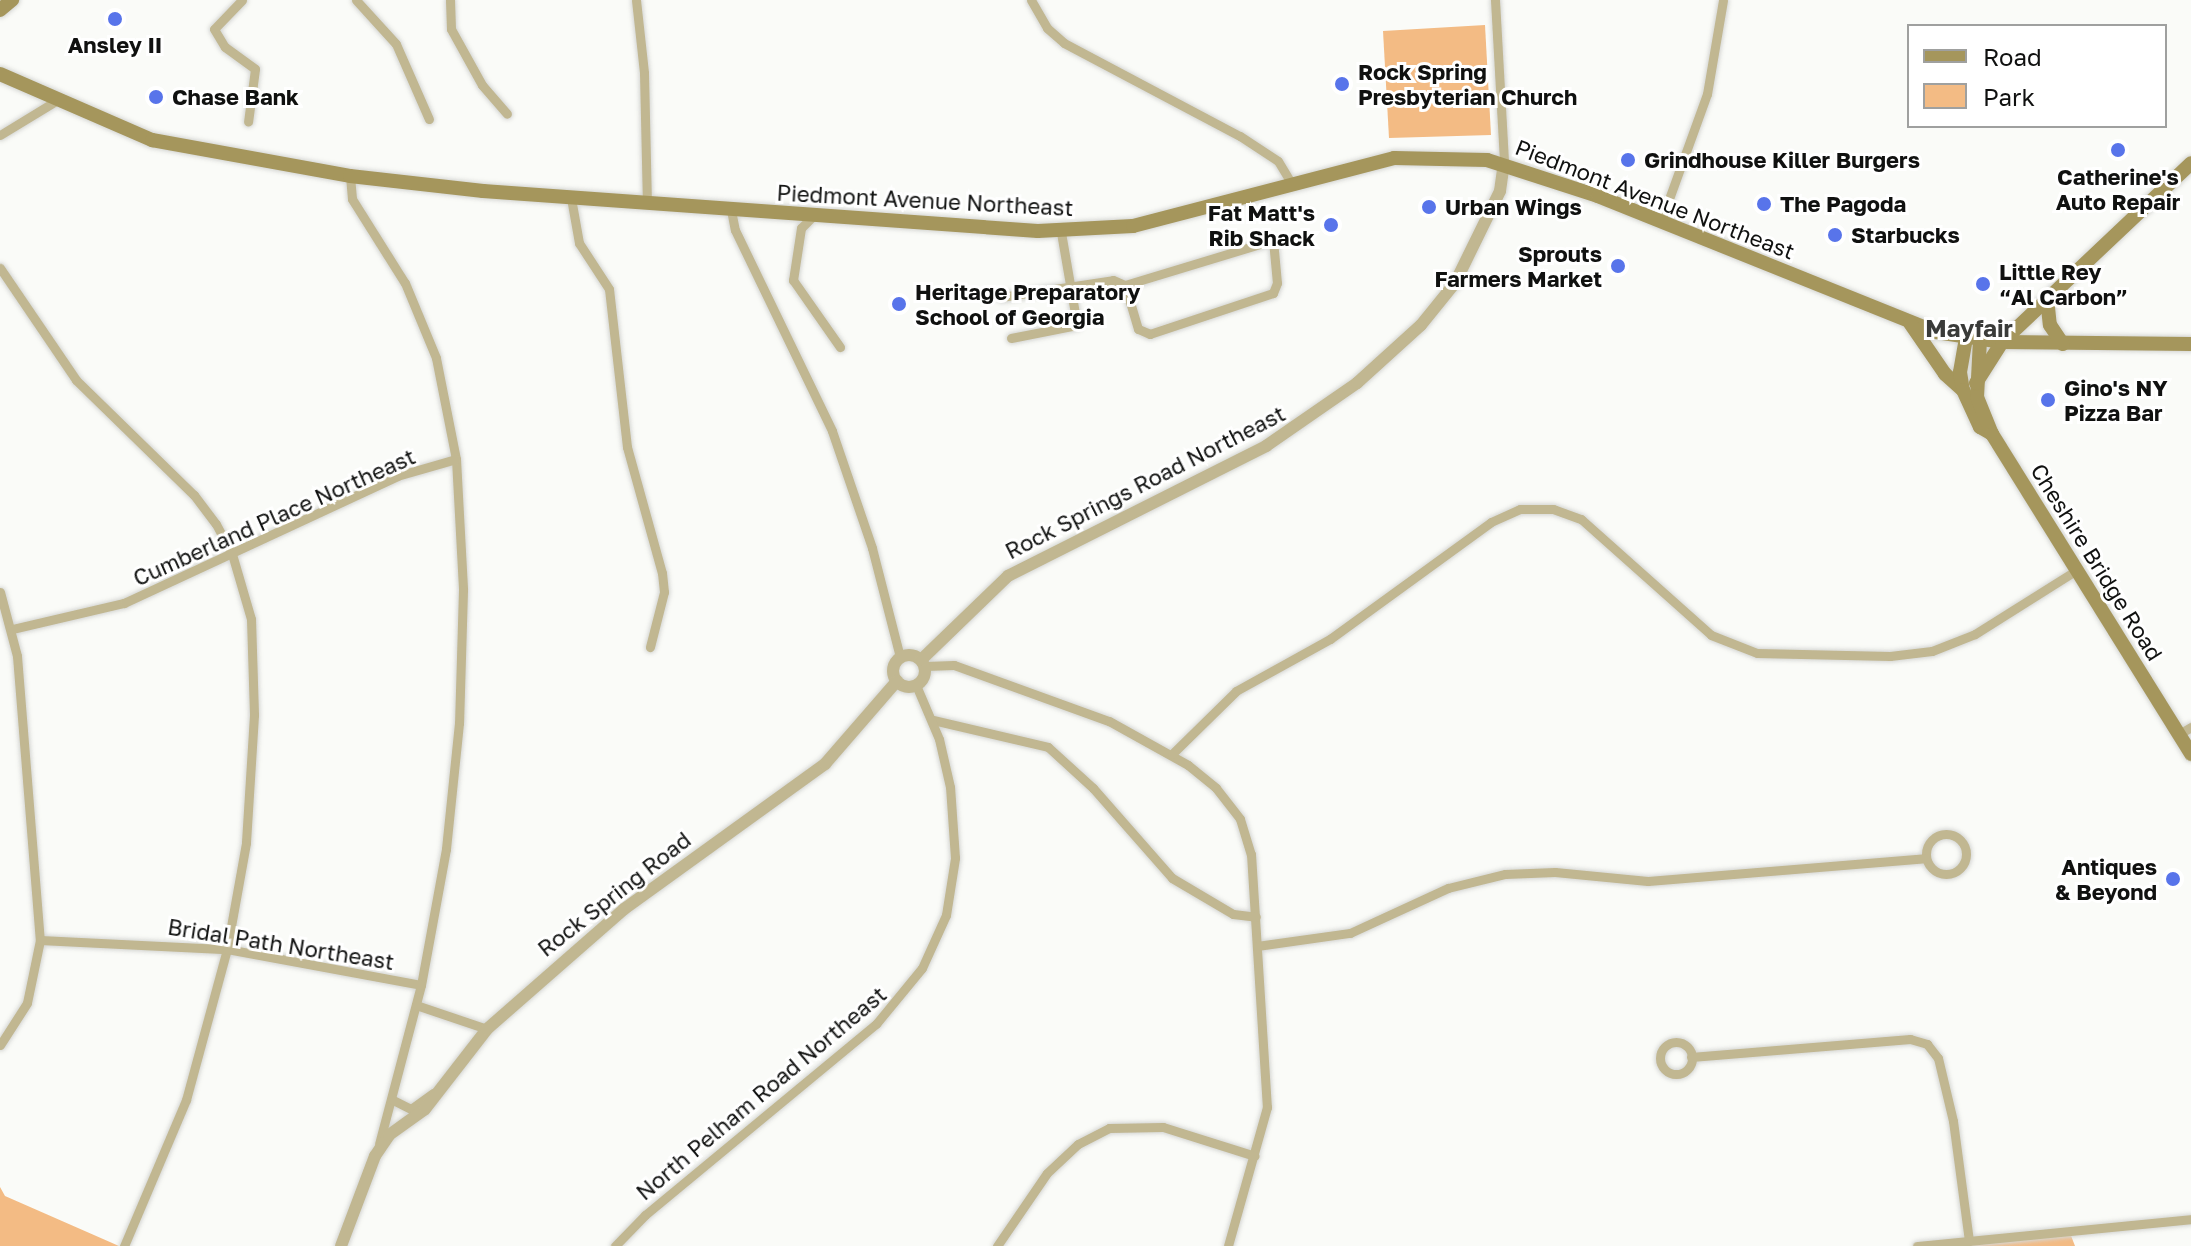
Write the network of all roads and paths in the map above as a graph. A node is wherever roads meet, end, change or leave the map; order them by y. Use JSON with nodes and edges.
{"nodes":[{"id":1,"x":12,"y":0,"type":"edge"},
{"id":2,"x":242,"y":0,"type":"edge"},
{"id":3,"x":356,"y":0,"type":"edge"},
{"id":4,"x":450,"y":0,"type":"edge"},
{"id":5,"x":636,"y":0,"type":"edge"},
{"id":6,"x":1031,"y":0,"type":"edge"},
{"id":7,"x":1495,"y":0,"type":"edge"},
{"id":8,"x":1723,"y":0,"type":"edge"},
{"id":9,"x":0,"y":10,"type":"edge"},
{"id":10,"x":0,"y":74,"type":"edge"},
{"id":11,"x":56,"y":101,"type":"junction"},
{"id":12,"x":507,"y":114,"type":"dead end"},
{"id":13,"x":429,"y":119,"type":"dead end"},
{"id":14,"x":248,"y":122,"type":"dead end"},
{"id":15,"x":0,"y":135,"type":"edge"},
{"id":16,"x":1504,"y":163,"type":"junction"},
{"id":17,"x":2191,"y":163,"type":"edge"},
{"id":18,"x":350,"y":176,"type":"junction"},
{"id":19,"x":1291,"y":183,"type":"junction"},
{"id":20,"x":571,"y":198,"type":"junction"},
{"id":21,"x":647,"y":204,"type":"junction"},
{"id":22,"x":731,"y":210,"type":"junction"},
{"id":23,"x":814,"y":215,"type":"junction"},
{"id":24,"x":1661,"y":221,"type":"junction"},
{"id":25,"x":1061,"y":232,"type":"junction"},
{"id":26,"x":0,"y":268,"type":"edge"},
{"id":27,"x":1125,"y":285,"type":"junction"},
{"id":28,"x":1070,"y":286,"type":"junction"},
{"id":29,"x":1001,"y":297,"type":"dead end"},
{"id":30,"x":2047,"y":298,"type":"junction"},
{"id":31,"x":1910,"y":323,"type":"junction"},
{"id":32,"x":1011,"y":338,"type":"dead end"},
{"id":33,"x":1973,"y":339,"type":"junction"},
{"id":34,"x":2002,"y":342,"type":"junction"},
{"id":35,"x":2063,"y":344,"type":"junction"},
{"id":36,"x":2191,"y":344,"type":"edge"},
{"id":37,"x":840,"y":347,"type":"dead end"},
{"id":38,"x":1969,"y":387,"type":"junction"},
{"id":39,"x":456,"y":459,"type":"junction"},
{"id":40,"x":232,"y":554,"type":"junction"},
{"id":41,"x":2075,"y":571,"type":"junction"},
{"id":42,"x":0,"y":592,"type":"edge"},
{"id":43,"x":12,"y":629,"type":"junction"},
{"id":44,"x":650,"y":647,"type":"dead end"},
{"id":45,"x":900,"y":657,"type":"junction"},
{"id":46,"x":923,"y":663,"type":"junction"},
{"id":47,"x":897,"y":681,"type":"junction"},
{"id":48,"x":916,"y":685,"type":"junction"},
{"id":49,"x":933,"y":720,"type":"junction"},
{"id":50,"x":2185,"y":730,"type":"edge"},
{"id":51,"x":1172,"y":754,"type":"junction"},
{"id":52,"x":2191,"y":754,"type":"edge"},
{"id":53,"x":1925,"y":858,"type":"junction"},
{"id":54,"x":1256,"y":917,"type":"junction"},
{"id":55,"x":40,"y":940,"type":"junction"},
{"id":56,"x":1257,"y":946,"type":"junction"},
{"id":57,"x":227,"y":949,"type":"junction"},
{"id":58,"x":421,"y":985,"type":"junction"},
{"id":59,"x":416,"y":1005,"type":"junction"},
{"id":60,"x":487,"y":1029,"type":"junction"},
{"id":61,"x":0,"y":1045,"type":"edge"},
{"id":62,"x":1691,"y":1057,"type":"dead end"},
{"id":63,"x":433,"y":1093,"type":"junction"},
{"id":64,"x":393,"y":1100,"type":"junction"},
{"id":65,"x":375,"y":1156,"type":"junction"},
{"id":66,"x":1255,"y":1156,"type":"junction"},
{"id":67,"x":2191,"y":1219,"type":"edge"},
{"id":68,"x":1969,"y":1241,"type":"junction"},
{"id":69,"x":124,"y":1246,"type":"edge"},
{"id":70,"x":341,"y":1246,"type":"edge"},
{"id":71,"x":615,"y":1246,"type":"edge"},
{"id":72,"x":997,"y":1246,"type":"edge"},
{"id":73,"x":1228,"y":1246,"type":"edge"},
{"id":74,"x":1917,"y":1246,"type":"edge"}],
"edges":[{"from":1,"to":9,"type":"main road"},
{"from":2,"to":14,"type":"street"},
{"from":3,"to":13,"type":"street"},
{"from":4,"to":12,"type":"street"},
{"from":5,"to":21,"type":"street"},
{"from":6,"to":19,"type":"street"},
{"from":7,"to":16,"type":"street","name":"Rock Springs Road Northeast"},
{"from":8,"to":24,"type":"street"},
{"from":10,"to":11,"type":"main road","name":"Piedmont Avenue Northeast"},
{"from":11,"to":15,"type":"street"},
{"from":11,"to":18,"type":"main road","name":"Piedmont Avenue Northeast"},
{"from":16,"to":19,"type":"main road","name":"Piedmont Avenue Northeast"},
{"from":16,"to":24,"type":"main road","name":"Piedmont Avenue Northeast"},
{"from":16,"to":46,"type":"street","name":"Rock Springs Road Northeast"},
{"from":17,"to":30,"type":"main road"},
{"from":18,"to":20,"type":"main road","name":"Piedmont Avenue Northeast"},
{"from":18,"to":39,"type":"street"},
{"from":19,"to":25,"type":"main road","name":"Piedmont Avenue Northeast"},
{"from":20,"to":21,"type":"main road","name":"Piedmont Avenue Northeast"},
{"from":20,"to":44,"type":"street"},
{"from":21,"to":22,"type":"main road","name":"Piedmont Avenue Northeast"},
{"from":22,"to":23,"type":"main road","name":"Piedmont Avenue Northeast"},
{"from":22,"to":45,"type":"street"},
{"from":23,"to":25,"type":"main road","name":"Piedmont Avenue Northeast"},
{"from":23,"to":37,"type":"street"},
{"from":24,"to":31,"type":"main road","name":"Piedmont Avenue Northeast"},
{"from":25,"to":28,"type":"street"},
{"from":26,"to":40,"type":"street"},
{"from":27,"to":27,"type":"street"},
{"from":27,"to":28,"type":"street"},
{"from":28,"to":29,"type":"street"},
{"from":28,"to":32,"type":"street"},
{"from":30,"to":34,"type":"main road"},
{"from":30,"to":35,"type":"main road"},
{"from":31,"to":33,"type":"main road","name":"Piedmont Avenue Northeast"},
{"from":31,"to":38,"type":"main road"},
{"from":33,"to":34,"type":"main road","name":"Piedmont Avenue Northeast"},
{"from":33,"to":38,"type":"main road"},
{"from":34,"to":35,"type":"main road","name":"Piedmont Avenue Northeast"},
{"from":34,"to":38,"type":"main road"},
{"from":35,"to":36,"type":"main road","name":"Piedmont Avenue Northeast"},
{"from":38,"to":41,"type":"main road","name":"Cheshire Bridge Road"},
{"from":39,"to":40,"type":"street","name":"Cumberland Place Northeast"},
{"from":39,"to":58,"type":"street"},
{"from":40,"to":43,"type":"street","name":"Cumberland Place Northeast"},
{"from":40,"to":57,"type":"street"},
{"from":41,"to":50,"type":"main road","name":"Cheshire Bridge Road"},
{"from":41,"to":51,"type":"street"},
{"from":42,"to":43,"type":"street"},
{"from":43,"to":55,"type":"street"},
{"from":45,"to":46,"type":"street"},
{"from":45,"to":47,"type":"street"},
{"from":46,"to":48,"type":"street"},
{"from":46,"to":51,"type":"street"},
{"from":47,"to":48,"type":"street"},
{"from":47,"to":60,"type":"street","name":"Rock Spring Road"},
{"from":48,"to":49,"type":"street","name":"North Pelham Road Northeast"},
{"from":49,"to":54,"type":"street"},
{"from":49,"to":71,"type":"street","name":"North Pelham Road Northeast"},
{"from":50,"to":52,"type":"main road","name":"Cheshire Bridge Road"},
{"from":51,"to":54,"type":"street"},
{"from":53,"to":53,"type":"street"},
{"from":53,"to":56,"type":"street"},
{"from":54,"to":56,"type":"street"},
{"from":55,"to":57,"type":"street","name":"Bridal Path Northeast"},
{"from":55,"to":61,"type":"street"},
{"from":56,"to":66,"type":"street"},
{"from":57,"to":58,"type":"street","name":"Bridal Path Northeast"},
{"from":57,"to":69,"type":"street"},
{"from":58,"to":59,"type":"street"},
{"from":59,"to":60,"type":"street"},
{"from":59,"to":64,"type":"street"},
{"from":60,"to":63,"type":"street","name":"Rock Spring Road"},
{"from":62,"to":68,"type":"street"},
{"from":63,"to":64,"type":"street"},
{"from":63,"to":65,"type":"street","name":"Rock Spring Road"},
{"from":64,"to":65,"type":"street"},
{"from":65,"to":70,"type":"street"},
{"from":66,"to":72,"type":"street"},
{"from":66,"to":73,"type":"street"},
{"from":67,"to":68,"type":"street"},
{"from":68,"to":74,"type":"street"}]}
